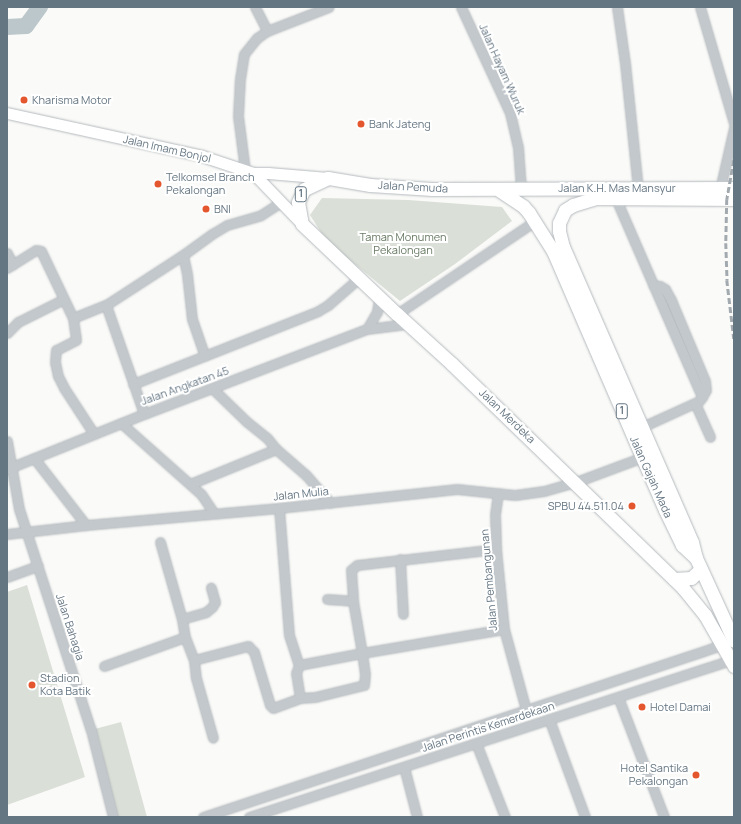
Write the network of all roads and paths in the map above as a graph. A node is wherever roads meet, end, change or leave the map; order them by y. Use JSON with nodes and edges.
{"nodes":[{"id":1,"x":255,"y":7,"type":"edge"},
{"id":2,"x":329,"y":7,"type":"edge"},
{"id":3,"x":461,"y":7,"type":"edge"},
{"id":4,"x":617,"y":7,"type":"edge"},
{"id":5,"x":700,"y":7,"type":"edge"},
{"id":6,"x":267,"y":31,"type":"junction"},
{"id":7,"x":7,"y":113,"type":"edge"},
{"id":8,"x":734,"y":123,"type":"edge"},
{"id":9,"x":734,"y":128,"type":"edge"},
{"id":10,"x":249,"y":172,"type":"junction"},
{"id":11,"x":328,"y":178,"type":"junction"},
{"id":12,"x":638,"y":188,"type":"junction"},
{"id":13,"x":734,"y":188,"type":"edge"},
{"id":14,"x":521,"y":189,"type":"junction"},
{"id":15,"x":720,"y":189,"type":"junction"},
{"id":16,"x":499,"y":190,"type":"junction"},
{"id":17,"x":616,"y":199,"type":"junction"},
{"id":18,"x":734,"y":199,"type":"edge"},
{"id":19,"x":281,"y":202,"type":"junction"},
{"id":20,"x":535,"y":221,"type":"junction"},
{"id":21,"x":302,"y":224,"type":"junction"},
{"id":22,"x":7,"y":253,"type":"edge"},
{"id":23,"x":183,"y":255,"type":"junction"},
{"id":24,"x":10,"y":267,"type":"edge"},
{"id":25,"x":570,"y":275,"type":"junction"},
{"id":26,"x":359,"y":278,"type":"junction"},
{"id":27,"x":379,"y":297,"type":"junction"},
{"id":28,"x":64,"y":299,"type":"junction"},
{"id":29,"x":106,"y":305,"type":"junction"},
{"id":30,"x":397,"y":314,"type":"junction"},
{"id":31,"x":73,"y":318,"type":"junction"},
{"id":32,"x":407,"y":324,"type":"junction"},
{"id":33,"x":367,"y":329,"type":"junction"},
{"id":34,"x":7,"y":333,"type":"edge"},
{"id":35,"x":205,"y":356,"type":"junction"},
{"id":36,"x":133,"y":384,"type":"junction"},
{"id":37,"x":213,"y":389,"type":"junction"},
{"id":38,"x":699,"y":400,"type":"junction"},
{"id":39,"x":144,"y":414,"type":"junction"},
{"id":40,"x":121,"y":423,"type":"junction"},
{"id":41,"x":642,"y":427,"type":"junction"},
{"id":42,"x":94,"y":434,"type":"junction"},
{"id":43,"x":710,"y":437,"type":"dead end"},
{"id":44,"x":7,"y":441,"type":"edge"},
{"id":45,"x":276,"y":449,"type":"junction"},
{"id":46,"x":643,"y":457,"type":"junction"},
{"id":47,"x":34,"y":458,"type":"junction"},
{"id":48,"x":9,"y":468,"type":"edge"},
{"id":49,"x":576,"y":482,"type":"junction"},
{"id":50,"x":190,"y":484,"type":"junction"},
{"id":51,"x":498,"y":494,"type":"junction"},
{"id":52,"x":330,"y":503,"type":"junction"},
{"id":53,"x":279,"y":508,"type":"junction"},
{"id":54,"x":214,"y":513,"type":"junction"},
{"id":55,"x":86,"y":525,"type":"junction"},
{"id":56,"x":27,"y":532,"type":"junction"},
{"id":57,"x":7,"y":534,"type":"edge"},
{"id":58,"x":160,"y":542,"type":"dead end"},
{"id":59,"x":496,"y":549,"type":"junction"},
{"id":60,"x":400,"y":559,"type":"junction"},
{"id":61,"x":698,"y":564,"type":"junction"},
{"id":62,"x":38,"y":566,"type":"junction"},
{"id":63,"x":7,"y":577,"type":"edge"},
{"id":64,"x":674,"y":579,"type":"junction"},
{"id":65,"x":210,"y":588,"type":"dead end"},
{"id":66,"x":327,"y":599,"type":"dead end"},
{"id":67,"x":353,"y":601,"type":"junction"},
{"id":68,"x":403,"y":614,"type":"dead end"},
{"id":69,"x":705,"y":615,"type":"joint"},
{"id":70,"x":182,"y":619,"type":"junction"},
{"id":71,"x":504,"y":629,"type":"junction"},
{"id":72,"x":185,"y":637,"type":"junction"},
{"id":73,"x":730,"y":642,"type":"edge"},
{"id":74,"x":362,"y":653,"type":"junction"},
{"id":75,"x":194,"y":660,"type":"junction"},
{"id":76,"x":733,"y":661,"type":"edge"},
{"id":77,"x":299,"y":665,"type":"junction"},
{"id":78,"x":104,"y":666,"type":"dead end"},
{"id":79,"x":618,"y":696,"type":"junction"},
{"id":80,"x":300,"y":698,"type":"junction"},
{"id":81,"x":526,"y":710,"type":"junction"},
{"id":82,"x":549,"y":719,"type":"junction"},
{"id":83,"x":213,"y":738,"type":"dead end"},
{"id":84,"x":476,"y":743,"type":"junction"},
{"id":85,"x":404,"y":767,"type":"junction"},
{"id":86,"x":113,"y":817,"type":"edge"},
{"id":87,"x":203,"y":817,"type":"edge"},
{"id":88,"x":249,"y":817,"type":"edge"},
{"id":89,"x":417,"y":817,"type":"edge"},
{"id":90,"x":505,"y":817,"type":"edge"},
{"id":91,"x":585,"y":817,"type":"edge"},
{"id":92,"x":664,"y":817,"type":"edge"}],
"edges":[{"from":1,"to":6,"type":"street"},
{"from":2,"to":6,"type":"street"},
{"from":3,"to":14,"type":"street","name":"Jalan Hayam Wuruk"},
{"from":4,"to":12,"type":"street"},
{"from":5,"to":8,"type":"street"},
{"from":6,"to":10,"type":"street"},
{"from":7,"to":10,"type":"main road","name":"Jalan Imam Bonjol"},
{"from":9,"to":15,"type":"street"},
{"from":10,"to":11,"type":"main road","name":"Jalan Imam Bonjol"},
{"from":10,"to":19,"type":"main road"},
{"from":11,"to":16,"type":"highway","name":"Jalan Pemuda","number":"1"},
{"from":11,"to":21,"type":"highway","number":"1"},
{"from":12,"to":14,"type":"highway","name":"Jalan K.H. Mas Mansyur","number":"1"},
{"from":12,"to":15,"type":"highway","name":"Jalan K.H. Mas Mansyur","number":"1"},
{"from":13,"to":15,"type":"highway","name":"Jalan K.H. Mas Mansyur","number":"1"},
{"from":14,"to":16,"type":"highway","name":"Jalan K.H. Mas Mansyur","number":"1"},
{"from":16,"to":20,"type":"highway","name":"Jalan Gajah Mada","number":"1"},
{"from":17,"to":18,"type":"highway","name":"Jalan K.H. Mas Mansyur","number":"1"},
{"from":17,"to":25,"type":"highway","name":"Jalan K.H. Mas Mansyur","number":"1"},
{"from":17,"to":38,"type":"street"},
{"from":19,"to":21,"type":"main road"},
{"from":19,"to":23,"type":"street"},
{"from":20,"to":25,"type":"highway","name":"Jalan Gajah Mada","number":"1"},
{"from":20,"to":30,"type":"street"},
{"from":21,"to":26,"type":"highway","name":"Jalan Merdeka","number":"1"},
{"from":22,"to":24,"type":"street"},
{"from":23,"to":29,"type":"street"},
{"from":23,"to":35,"type":"street"},
{"from":24,"to":28,"type":"street"},
{"from":25,"to":41,"type":"highway","number":"1"},
{"from":25,"to":46,"type":"highway","name":"Jalan Gajah Mada","number":"1"},
{"from":26,"to":27,"type":"highway","name":"Jalan Merdeka","number":"1"},
{"from":26,"to":35,"type":"street"},
{"from":27,"to":30,"type":"highway","name":"Jalan Merdeka","number":"1"},
{"from":27,"to":33,"type":"street"},
{"from":28,"to":31,"type":"street"},
{"from":28,"to":34,"type":"street"},
{"from":29,"to":31,"type":"street"},
{"from":29,"to":36,"type":"street"},
{"from":30,"to":32,"type":"highway","name":"Jalan Merdeka","number":"1"},
{"from":31,"to":42,"type":"street"},
{"from":32,"to":33,"type":"street","name":"Jalan Angkatan 45"},
{"from":32,"to":49,"type":"highway","name":"Jalan Merdeka","number":"1"},
{"from":33,"to":37,"type":"street","name":"Jalan Angkatan 45"},
{"from":35,"to":36,"type":"street"},
{"from":36,"to":39,"type":"street"},
{"from":37,"to":39,"type":"street","name":"Jalan Angkatan 45"},
{"from":37,"to":45,"type":"street"},
{"from":38,"to":41,"type":"street"},
{"from":38,"to":43,"type":"street"},
{"from":39,"to":40,"type":"street","name":"Jalan Angkatan 45"},
{"from":40,"to":42,"type":"street","name":"Jalan Angkatan 45"},
{"from":40,"to":50,"type":"street"},
{"from":41,"to":61,"type":"highway","number":"1"},
{"from":42,"to":47,"type":"street","name":"Jalan Angkatan 45"},
{"from":44,"to":48,"type":"street","name":"Jalan Bahagia"},
{"from":45,"to":50,"type":"street"},
{"from":45,"to":52,"type":"street"},
{"from":46,"to":49,"type":"street","name":"Jalan Mulia"},
{"from":46,"to":61,"type":"highway","name":"Jalan Gajah Mada","number":"1"},
{"from":47,"to":48,"type":"street","name":"Jalan Angkatan 45"},
{"from":47,"to":55,"type":"street"},
{"from":48,"to":56,"type":"street","name":"Jalan Bahagia"},
{"from":49,"to":51,"type":"street","name":"Jalan Mulia"},
{"from":49,"to":64,"type":"highway","name":"Jalan Merdeka","number":"1"},
{"from":50,"to":54,"type":"street"},
{"from":51,"to":52,"type":"street","name":"Jalan Mulia"},
{"from":51,"to":59,"type":"street","name":"Jalan Pembangunan"},
{"from":52,"to":53,"type":"street","name":"Jalan Mulia"},
{"from":53,"to":54,"type":"street","name":"Jalan Mulia"},
{"from":53,"to":77,"type":"street"},
{"from":54,"to":55,"type":"street","name":"Jalan Mulia"},
{"from":55,"to":56,"type":"street","name":"Jalan Mulia"},
{"from":56,"to":57,"type":"street","name":"Jalan Mulia"},
{"from":56,"to":62,"type":"street","name":"Jalan Bahagia"},
{"from":58,"to":70,"type":"street"},
{"from":59,"to":60,"type":"street"},
{"from":59,"to":71,"type":"street","name":"Jalan Pembangunan"},
{"from":60,"to":67,"type":"street"},
{"from":60,"to":68,"type":"street"},
{"from":61,"to":64,"type":"highway"},
{"from":61,"to":73,"type":"highway","name":"Jalan Gajah Mada","number":"1"},
{"from":62,"to":63,"type":"street"},
{"from":62,"to":86,"type":"street","name":"Jalan Bahagia"},
{"from":64,"to":69,"type":"highway","name":"Jalan Merdeka","number":"1"},
{"from":65,"to":70,"type":"street"},
{"from":66,"to":67,"type":"street"},
{"from":67,"to":74,"type":"street"},
{"from":69,"to":73,"type":"highway","name":"Jalan Gajah Mada","number":"1"},
{"from":70,"to":72,"type":"street"},
{"from":71,"to":74,"type":"street"},
{"from":71,"to":81,"type":"street","name":"Jalan Pembangunan"},
{"from":72,"to":75,"type":"street"},
{"from":72,"to":78,"type":"street"},
{"from":73,"to":76,"type":"highway","name":"Jalan Gajah Mada","number":"1"},
{"from":73,"to":81,"type":"street"},
{"from":74,"to":77,"type":"street"},
{"from":74,"to":80,"type":"street"},
{"from":75,"to":80,"type":"street"},
{"from":75,"to":83,"type":"street"},
{"from":76,"to":79,"type":"street","name":"Jalan Perintis Kemerdekaan"},
{"from":77,"to":80,"type":"street"},
{"from":79,"to":82,"type":"street","name":"Jalan Perintis Kemerdekaan"},
{"from":79,"to":92,"type":"street"},
{"from":81,"to":87,"type":"street"},
{"from":82,"to":84,"type":"street","name":"Jalan Perintis Kemerdekaan"},
{"from":82,"to":91,"type":"street"},
{"from":84,"to":85,"type":"street","name":"Jalan Perintis Kemerdekaan"},
{"from":84,"to":90,"type":"street"},
{"from":85,"to":88,"type":"street","name":"Jalan Perintis Kemerdekaan"},
{"from":85,"to":89,"type":"street"}]}
